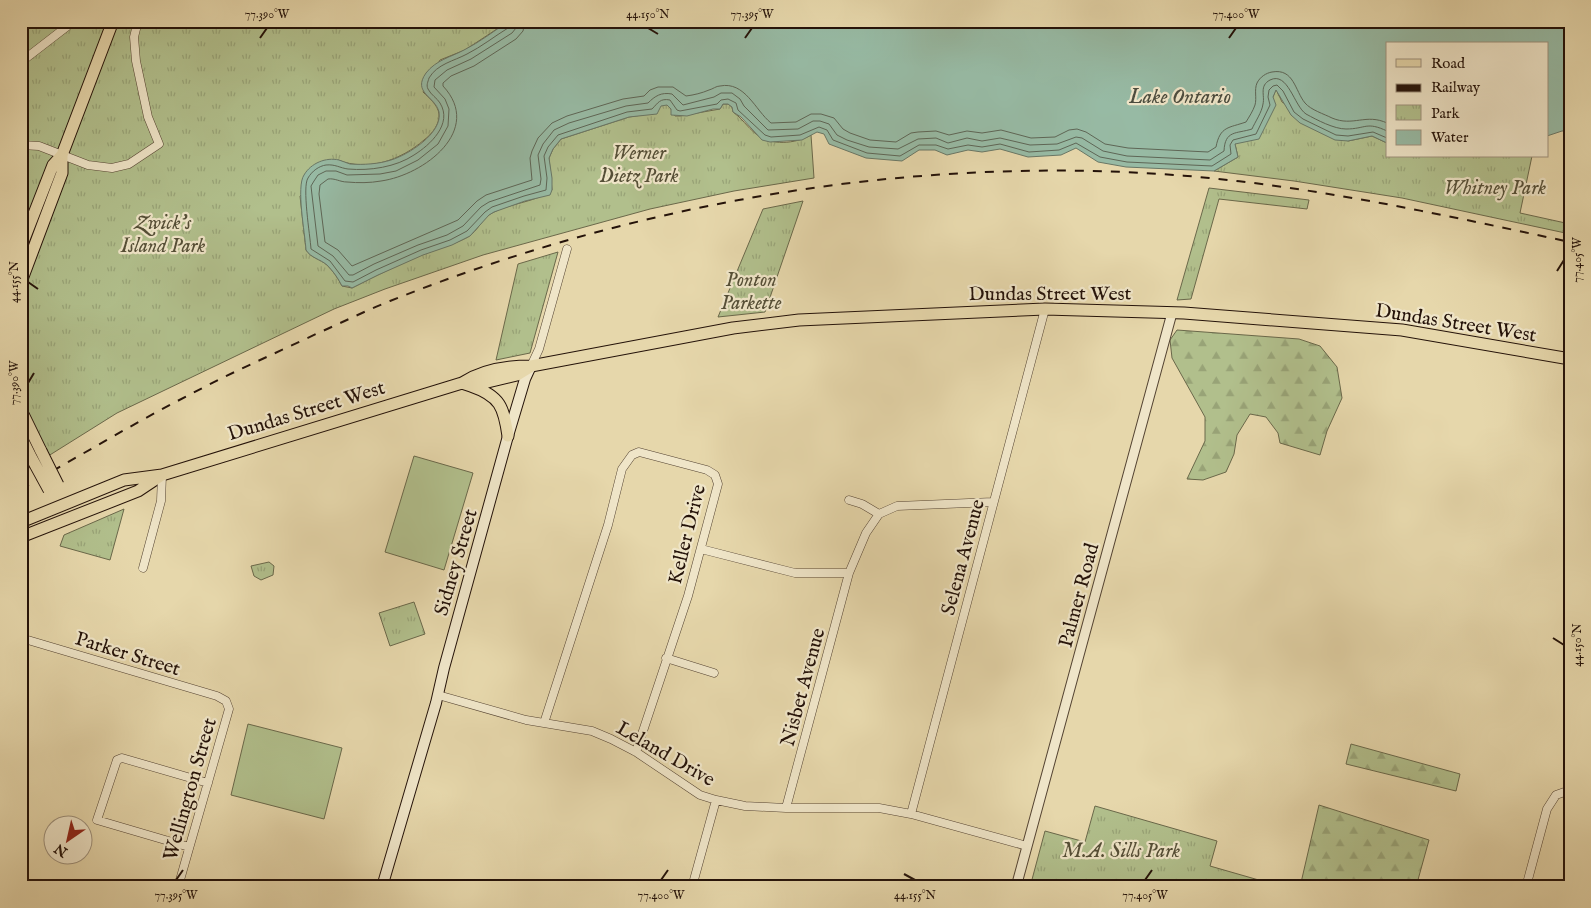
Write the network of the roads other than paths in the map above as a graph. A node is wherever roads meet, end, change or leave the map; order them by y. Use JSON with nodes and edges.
{"nodes":[{"id":1,"x":74,"y":21,"type":"edge"},
{"id":2,"x":113,"y":21,"type":"edge"},
{"id":3,"x":138,"y":21,"type":"edge"},
{"id":4,"x":21,"y":62,"type":"edge"},
{"id":5,"x":21,"y":145,"type":"edge"},
{"id":6,"x":62,"y":155,"type":"junction"},
{"id":7,"x":21,"y":248,"type":"edge"},
{"id":8,"x":567,"y":249,"type":"dead end"},
{"id":9,"x":21,"y":282,"type":"edge"},
{"id":10,"x":1044,"y":309,"type":"junction"},
{"id":11,"x":1172,"y":312,"type":"junction"},
{"id":12,"x":1570,"y":359,"type":"edge"},
{"id":13,"x":531,"y":366,"type":"junction"},
{"id":14,"x":467,"y":384,"type":"junction"},
{"id":15,"x":21,"y":410,"type":"edge"},
{"id":16,"x":21,"y":436,"type":"edge"},
{"id":17,"x":508,"y":436,"type":"junction"},
{"id":18,"x":36,"y":454,"type":"junction"},
{"id":19,"x":162,"y":475,"type":"junction"},
{"id":20,"x":849,"y":500,"type":"dead end"},
{"id":21,"x":993,"y":502,"type":"junction"},
{"id":22,"x":62,"y":504,"type":"junction"},
{"id":23,"x":879,"y":514,"type":"junction"},
{"id":24,"x":68,"y":518,"type":"junction"},
{"id":25,"x":21,"y":522,"type":"edge"},
{"id":26,"x":21,"y":537,"type":"edge"},
{"id":27,"x":701,"y":549,"type":"junction"},
{"id":28,"x":143,"y":568,"type":"dead end"},
{"id":29,"x":848,"y":574,"type":"junction"},
{"id":30,"x":21,"y":638,"type":"edge"},
{"id":31,"x":666,"y":658,"type":"junction"},
{"id":32,"x":714,"y":673,"type":"dead end"},
{"id":33,"x":438,"y":695,"type":"junction"},
{"id":34,"x":226,"y":700,"type":"joint"},
{"id":35,"x":544,"y":723,"type":"junction"},
{"id":36,"x":636,"y":752,"type":"junction"},
{"id":37,"x":208,"y":783,"type":"junction"},
{"id":38,"x":1570,"y":790,"type":"edge"},
{"id":39,"x":716,"y":800,"type":"junction"},
{"id":40,"x":786,"y":808,"type":"junction"},
{"id":41,"x":911,"y":814,"type":"junction"},
{"id":42,"x":1027,"y":846,"type":"junction"},
{"id":43,"x":189,"y":847,"type":"junction"},
{"id":44,"x":178,"y":887,"type":"edge"},
{"id":45,"x":382,"y":887,"type":"edge"},
{"id":46,"x":692,"y":887,"type":"edge"},
{"id":47,"x":1016,"y":887,"type":"edge"},
{"id":48,"x":1526,"y":887,"type":"edge"}],
"edges":[{"from":1,"to":4,"type":"street"},
{"from":2,"to":6,"type":"main road"},
{"from":3,"to":6,"type":"street"},
{"from":5,"to":6,"type":"street"},
{"from":6,"to":7,"type":"main road"},
{"from":6,"to":9,"type":"main road"},
{"from":8,"to":13,"type":"street","name":"Sidney Street"},
{"from":10,"to":11,"type":"main road","name":"Dundas Street West"},
{"from":10,"to":13,"type":"main road","name":"Dundas Street West"},
{"from":10,"to":21,"type":"street","name":"Selena Avenue"},
{"from":11,"to":12,"type":"main road","name":"Dundas Street West"},
{"from":11,"to":42,"type":"street","name":"Palmer Road"},
{"from":13,"to":14,"type":"main road","name":"Dundas Street West"},
{"from":13,"to":17,"type":"main road","name":"Sidney Street"},
{"from":14,"to":17,"type":"main road"},
{"from":14,"to":19,"type":"main road","name":"Dundas Street West"},
{"from":15,"to":18,"type":"main road"},
{"from":16,"to":18,"type":"main road"},
{"from":17,"to":33,"type":"main road","name":"Sidney Street"},
{"from":18,"to":22,"type":"main road","bridge":true},
{"from":19,"to":22,"type":"main road","name":"Dundas Street West"},
{"from":19,"to":24,"type":"main road","name":"Dundas Street West"},
{"from":19,"to":28,"type":"street"},
{"from":20,"to":23,"type":"street"},
{"from":21,"to":23,"type":"street"},
{"from":21,"to":41,"type":"street","name":"Selena Avenue"},
{"from":22,"to":24,"type":"main road"},
{"from":22,"to":25,"type":"main road","name":"Dundas Street West"},
{"from":23,"to":29,"type":"street","name":"Nisbet Avenue"},
{"from":24,"to":26,"type":"main road","name":"Dundas Street West"},
{"from":27,"to":29,"type":"street"},
{"from":27,"to":31,"type":"street","name":"Keller Drive"},
{"from":27,"to":35,"type":"street","name":"Keller Drive"},
{"from":29,"to":40,"type":"street","name":"Nisbet Avenue"},
{"from":30,"to":34,"type":"street","name":"Parker Street"},
{"from":31,"to":32,"type":"street"},
{"from":31,"to":36,"type":"street","name":"Keller Drive"},
{"from":33,"to":35,"type":"street","name":"Leland Drive"},
{"from":33,"to":45,"type":"main road","name":"Sidney Street"},
{"from":34,"to":37,"type":"street","name":"Wellington Street"},
{"from":35,"to":36,"type":"street","name":"Leland Drive"},
{"from":36,"to":39,"type":"street","name":"Leland Drive"},
{"from":37,"to":43,"type":"street","name":"Wellington Street"},
{"from":37,"to":43,"type":"street"},
{"from":38,"to":48,"type":"street"},
{"from":39,"to":40,"type":"street","name":"Leland Drive"},
{"from":39,"to":46,"type":"street"},
{"from":40,"to":41,"type":"street","name":"Leland Drive"},
{"from":41,"to":42,"type":"street","name":"Leland Drive"},
{"from":42,"to":47,"type":"street","name":"Palmer Road"},
{"from":43,"to":44,"type":"street","name":"Wellington Street"}]}
